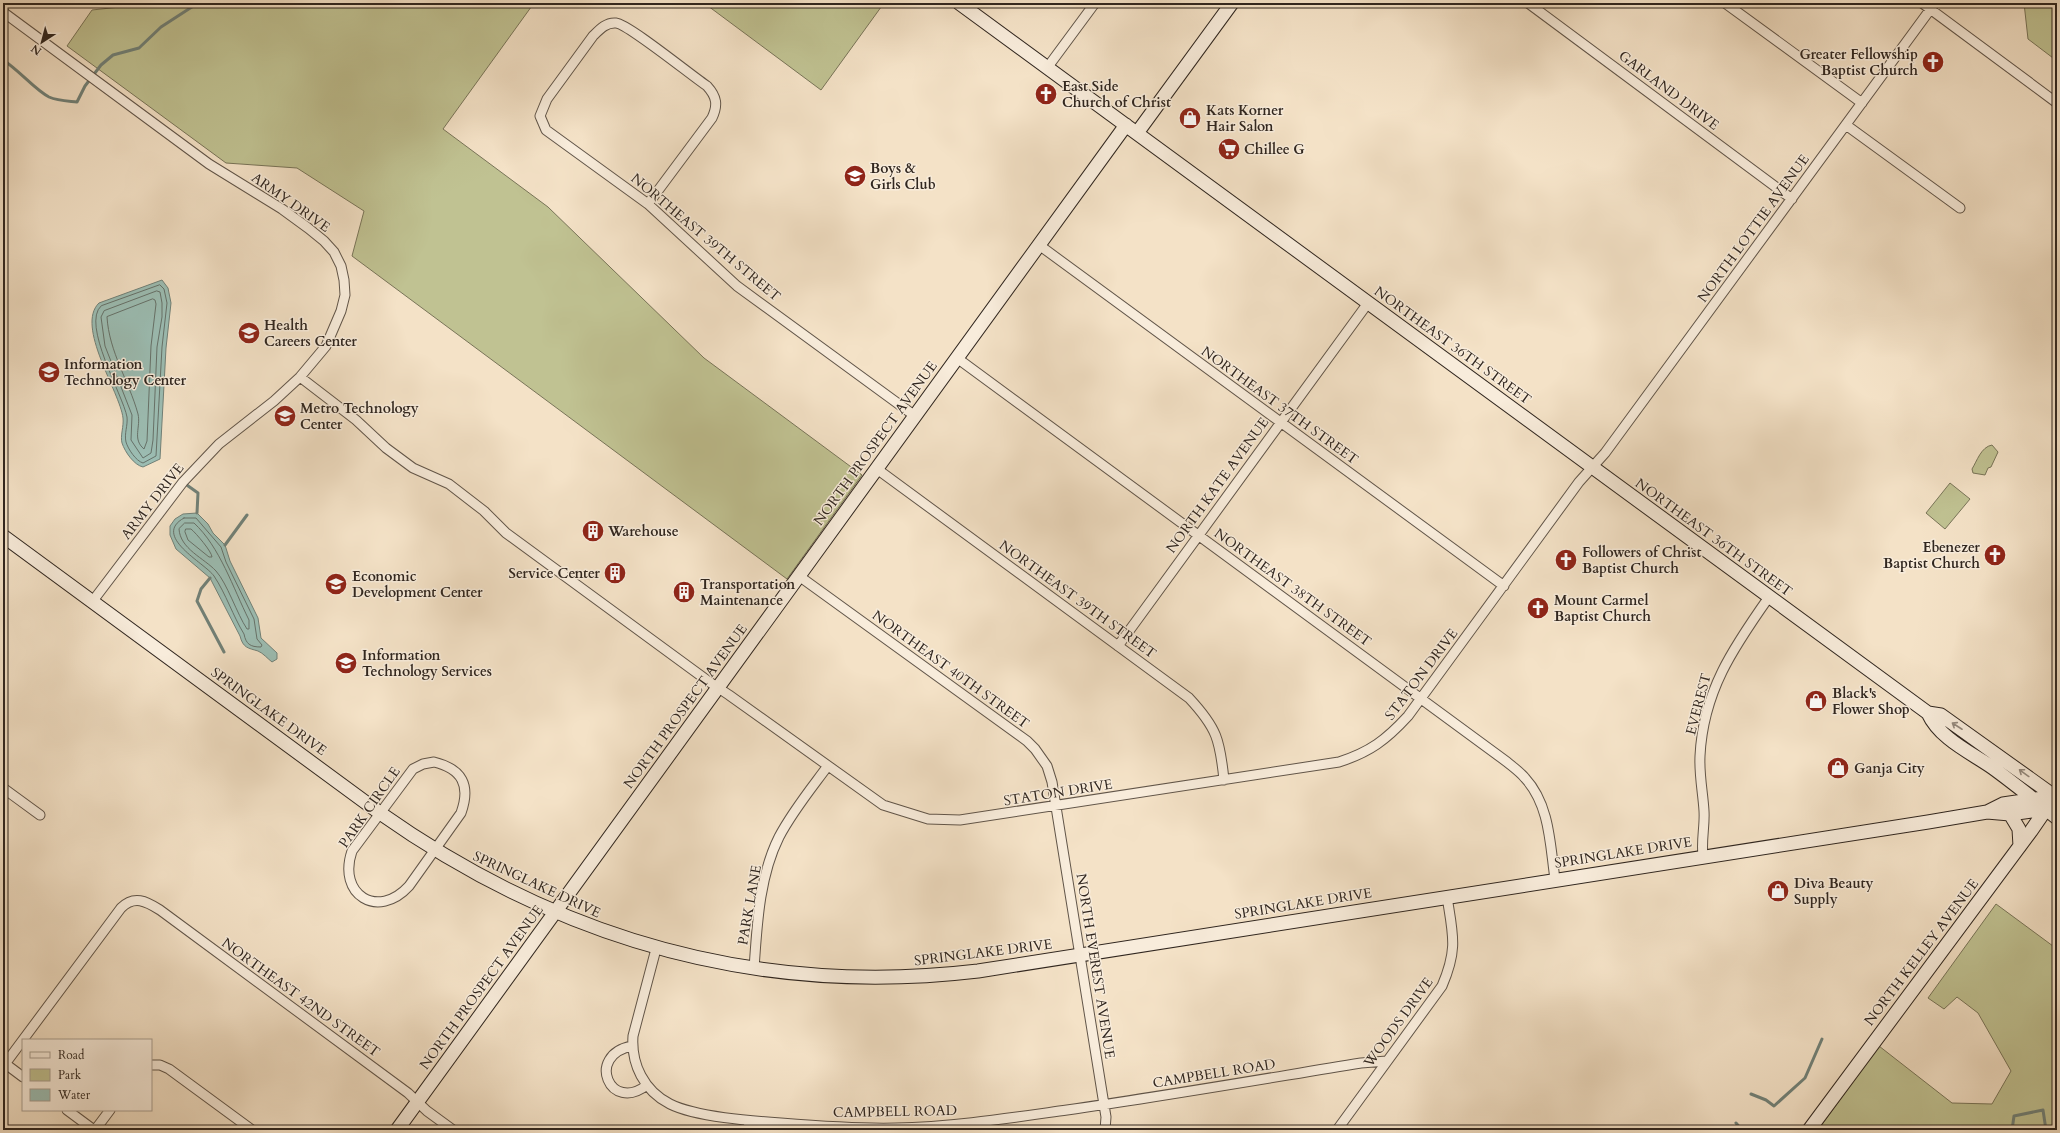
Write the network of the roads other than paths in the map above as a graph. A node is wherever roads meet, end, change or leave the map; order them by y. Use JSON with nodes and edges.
{"nodes":[{"id":1,"x":959,"y":3,"type":"edge"},
{"id":2,"x":1095,"y":3,"type":"edge"},
{"id":3,"x":1232,"y":3,"type":"edge"},
{"id":4,"x":1528,"y":3,"type":"edge"},
{"id":5,"x":1725,"y":3,"type":"edge"},
{"id":6,"x":1922,"y":3,"type":"edge"},
{"id":7,"x":1933,"y":6,"type":"edge"},
{"id":8,"x":3,"y":12,"type":"edge"},
{"id":9,"x":1048,"y":68,"type":"junction"},
{"id":10,"x":1862,"y":103,"type":"junction"},
{"id":11,"x":2057,"y":103,"type":"edge"},
{"id":12,"x":1846,"y":124,"type":"junction"},
{"id":13,"x":1126,"y":125,"type":"junction"},
{"id":14,"x":1137,"y":133,"type":"junction"},
{"id":15,"x":1792,"y":198,"type":"junction"},
{"id":16,"x":648,"y":204,"type":"junction"},
{"id":17,"x":1960,"y":208,"type":"dead end"},
{"id":18,"x":1039,"y":245,"type":"junction"},
{"id":19,"x":1368,"y":303,"type":"junction"},
{"id":20,"x":957,"y":358,"type":"junction"},
{"id":21,"x":300,"y":377,"type":"junction"},
{"id":22,"x":915,"y":416,"type":"junction"},
{"id":23,"x":1280,"y":422,"type":"junction"},
{"id":24,"x":1592,"y":468,"type":"junction"},
{"id":25,"x":876,"y":469,"type":"junction"},
{"id":26,"x":1198,"y":535,"type":"junction"},
{"id":27,"x":3,"y":536,"type":"edge"},
{"id":28,"x":799,"y":576,"type":"junction"},
{"id":29,"x":1504,"y":586,"type":"junction"},
{"id":30,"x":1769,"y":597,"type":"junction"},
{"id":31,"x":92,"y":602,"type":"junction"},
{"id":32,"x":1118,"y":646,"type":"junction"},
{"id":33,"x":718,"y":688,"type":"junction"},
{"id":34,"x":1421,"y":699,"type":"junction"},
{"id":35,"x":1928,"y":713,"type":"junction"},
{"id":36,"x":827,"y":766,"type":"junction"},
{"id":37,"x":1224,"y":780,"type":"junction"},
{"id":38,"x":3,"y":788,"type":"edge"},
{"id":39,"x":2056,"y":796,"type":"edge"},
{"id":40,"x":2034,"y":799,"type":"junction"},
{"id":41,"x":1056,"y":806,"type":"junction"},
{"id":42,"x":2046,"y":809,"type":"junction"},
{"id":43,"x":380,"y":812,"type":"junction"},
{"id":44,"x":1987,"y":812,"type":"junction"},
{"id":45,"x":2010,"y":814,"type":"junction"},
{"id":46,"x":40,"y":815,"type":"dead end"},
{"id":47,"x":2057,"y":818,"type":"edge"},
{"id":48,"x":2020,"y":846,"type":"junction"},
{"id":49,"x":435,"y":850,"type":"junction"},
{"id":50,"x":1703,"y":856,"type":"junction"},
{"id":51,"x":1555,"y":879,"type":"junction"},
{"id":52,"x":1447,"y":897,"type":"junction"},
{"id":53,"x":555,"y":913,"type":"junction"},
{"id":54,"x":656,"y":949,"type":"junction"},
{"id":55,"x":1080,"y":955,"type":"junction"},
{"id":56,"x":754,"y":969,"type":"junction"},
{"id":57,"x":22,"y":1039,"type":"edge"},
{"id":58,"x":22,"y":1039,"type":"edge"},
{"id":59,"x":632,"y":1046,"type":"junction"},
{"id":60,"x":1387,"y":1061,"type":"junction"},
{"id":61,"x":4,"y":1063,"type":"edge"},
{"id":62,"x":152,"y":1065,"type":"edge"},
{"id":63,"x":22,"y":1076,"type":"edge"},
{"id":64,"x":647,"y":1085,"type":"junction"},
{"id":65,"x":417,"y":1102,"type":"junction"},
{"id":66,"x":1104,"y":1104,"type":"junction"},
{"id":67,"x":68,"y":1111,"type":"edge"},
{"id":68,"x":109,"y":1111,"type":"edge"},
{"id":69,"x":752,"y":1121,"type":"junction"},
{"id":70,"x":81,"y":1126,"type":"edge"},
{"id":71,"x":855,"y":1129,"type":"edge"},
{"id":72,"x":95,"y":1130,"type":"edge"},
{"id":73,"x":252,"y":1130,"type":"edge"},
{"id":74,"x":397,"y":1130,"type":"edge"},
{"id":75,"x":453,"y":1130,"type":"edge"},
{"id":76,"x":746,"y":1130,"type":"edge"},
{"id":77,"x":1105,"y":1130,"type":"edge"},
{"id":78,"x":1337,"y":1130,"type":"edge"},
{"id":79,"x":1809,"y":1130,"type":"edge"}],
"edges":[{"from":1,"to":9,"type":"street","name":"NORTHEAST 36TH STREET"},
{"from":2,"to":9,"type":"street"},
{"from":3,"to":14,"type":"street"},
{"from":4,"to":15,"type":"street","name":"GARLAND DRIVE"},
{"from":5,"to":10,"type":"street"},
{"from":6,"to":7,"type":"street"},
{"from":7,"to":10,"type":"street","name":"NORTH LOTTIE AVENUE"},
{"from":7,"to":11,"type":"street"},
{"from":8,"to":21,"type":"street","name":"ARMY DRIVE"},
{"from":9,"to":13,"type":"street","name":"NORTHEAST 36TH STREET"},
{"from":10,"to":12,"type":"street","name":"NORTH LOTTIE AVENUE"},
{"from":12,"to":15,"type":"street","name":"NORTH LOTTIE AVENUE"},
{"from":12,"to":17,"type":"street"},
{"from":13,"to":14,"type":"street","name":"NORTHEAST 36TH STREET"},
{"from":13,"to":18,"type":"street","name":"NORTH PROSPECT AVENUE"},
{"from":14,"to":19,"type":"street","name":"NORTHEAST 36TH STREET"},
{"from":15,"to":24,"type":"street","name":"NORTH LOTTIE AVENUE"},
{"from":16,"to":16,"type":"street","name":"NORTHEAST 39TH STREET"},
{"from":16,"to":22,"type":"street","name":"NORTHEAST 39TH STREET"},
{"from":18,"to":20,"type":"street","name":"NORTH PROSPECT AVENUE"},
{"from":18,"to":23,"type":"street","name":"NORTHEAST 37TH STREET"},
{"from":19,"to":23,"type":"street","name":"NORTH KATE AVENUE"},
{"from":19,"to":24,"type":"street","name":"NORTHEAST 36TH STREET"},
{"from":20,"to":22,"type":"street","name":"NORTH PROSPECT AVENUE"},
{"from":20,"to":26,"type":"street","name":"NORTHEAST 38TH STREET"},
{"from":21,"to":31,"type":"street","name":"ARMY DRIVE"},
{"from":21,"to":33,"type":"street","name":"STATON DRIVE"},
{"from":22,"to":25,"type":"street","name":"NORTH PROSPECT AVENUE"},
{"from":23,"to":26,"type":"street","name":"NORTH KATE AVENUE"},
{"from":23,"to":29,"type":"street","name":"NORTHEAST 37TH STREET"},
{"from":24,"to":29,"type":"street","name":"STATON DRIVE"},
{"from":24,"to":30,"type":"street","name":"NORTHEAST 36TH STREET"},
{"from":25,"to":28,"type":"street","name":"NORTH PROSPECT AVENUE"},
{"from":25,"to":32,"type":"street","name":"NORTHEAST 39TH STREET"},
{"from":26,"to":32,"type":"street","name":"NORTH KATE AVENUE"},
{"from":26,"to":34,"type":"street","name":"NORTHEAST 38TH STREET"},
{"from":27,"to":31,"type":"street","name":"SPRINGLAKE DRIVE"},
{"from":28,"to":33,"type":"street","name":"NORTH PROSPECT AVENUE"},
{"from":28,"to":41,"type":"street","name":"NORTHEAST 40TH STREET"},
{"from":29,"to":34,"type":"street","name":"STATON DRIVE"},
{"from":30,"to":35,"type":"street","name":"NORTHEAST 36TH STREET"},
{"from":30,"to":50,"type":"street","name":"EVEREST"},
{"from":31,"to":43,"type":"street","name":"SPRINGLAKE DRIVE"},
{"from":32,"to":37,"type":"street","name":"NORTHEAST 39TH STREET"},
{"from":33,"to":36,"type":"street","name":"STATON DRIVE"},
{"from":33,"to":53,"type":"street","name":"NORTH PROSPECT AVENUE"},
{"from":34,"to":37,"type":"street","name":"STATON DRIVE"},
{"from":34,"to":51,"type":"street","name":"NORTHEAST 38TH STREET"},
{"from":39,"to":35,"type":"street","name":"NORTHEAST 36TH STREET","one_way":true},
{"from":35,"to":40,"type":"street","name":"NORTHEAST 36TH STREET"},
{"from":36,"to":41,"type":"street","name":"STATON DRIVE"},
{"from":36,"to":56,"type":"street","name":"PARK LANE"},
{"from":37,"to":41,"type":"street","name":"STATON DRIVE"},
{"from":38,"to":46,"type":"street"},
{"from":39,"to":40,"type":"street","name":"SPRINGLAKE DRIVE"},
{"from":39,"to":42,"type":"street","name":"NORTH KELLEY AVENUE"},
{"from":40,"to":42,"type":"street","name":"NORTHEAST 36TH STREET"},
{"from":40,"to":44,"type":"street","name":"SPRINGLAKE DRIVE"},
{"from":41,"to":55,"type":"street","name":"NORTH EVEREST AVENUE"},
{"from":42,"to":45,"type":"street","name":"SPRINGLAKE DRIVE"},
{"from":42,"to":47,"type":"street","name":"NORTHEAST 36TH STREET"},
{"from":42,"to":48,"type":"street","name":"NORTH KELLEY AVENUE"},
{"from":43,"to":49,"type":"street","name":"SPRINGLAKE DRIVE"},
{"from":43,"to":49,"type":"street","name":"PARK CIRCLE"},
{"from":43,"to":49,"type":"street","name":"PARK CIRCLE"},
{"from":44,"to":45,"type":"street","name":"SPRINGLAKE DRIVE"},
{"from":44,"to":50,"type":"street","name":"SPRINGLAKE DRIVE"},
{"from":45,"to":48,"type":"street"},
{"from":48,"to":79,"type":"street","name":"NORTH KELLEY AVENUE"},
{"from":49,"to":53,"type":"street","name":"SPRINGLAKE DRIVE"},
{"from":50,"to":51,"type":"street","name":"SPRINGLAKE DRIVE"},
{"from":51,"to":52,"type":"street","name":"SPRINGLAKE DRIVE"},
{"from":52,"to":55,"type":"street","name":"SPRINGLAKE DRIVE"},
{"from":52,"to":60,"type":"street","name":"WOODS DRIVE"},
{"from":53,"to":54,"type":"street","name":"SPRINGLAKE DRIVE"},
{"from":53,"to":65,"type":"street","name":"NORTH PROSPECT AVENUE"},
{"from":54,"to":56,"type":"street","name":"SPRINGLAKE DRIVE"},
{"from":54,"to":59,"type":"street","name":"CAMPBELL ROAD"},
{"from":55,"to":56,"type":"street","name":"SPRINGLAKE DRIVE"},
{"from":55,"to":66,"type":"street","name":"NORTH EVEREST AVENUE"},
{"from":57,"to":61,"type":"street","name":"NORTHEAST 42ND STREET"},
{"from":58,"to":65,"type":"street","name":"NORTHEAST 42ND STREET"},
{"from":59,"to":64,"type":"street","name":"CAMPBELL ROAD"},
{"from":59,"to":64,"type":"street"},
{"from":60,"to":66,"type":"street","name":"CAMPBELL ROAD"},
{"from":60,"to":78,"type":"street","name":"WOODS DRIVE"},
{"from":61,"to":63,"type":"street"},
{"from":62,"to":73,"type":"street"},
{"from":64,"to":69,"type":"street","name":"CAMPBELL ROAD"},
{"from":65,"to":74,"type":"street","name":"NORTH PROSPECT AVENUE"},
{"from":65,"to":75,"type":"street","name":"NORTHEAST 42ND STREET"},
{"from":66,"to":71,"type":"street","name":"CAMPBELL ROAD"},
{"from":66,"to":77,"type":"street","name":"NORTH EVEREST AVENUE"},
{"from":67,"to":70,"type":"street"},
{"from":68,"to":72,"type":"street"},
{"from":69,"to":71,"type":"street","name":"CAMPBELL ROAD"},
{"from":69,"to":76,"type":"street"},
{"from":70,"to":72,"type":"street"}]}
